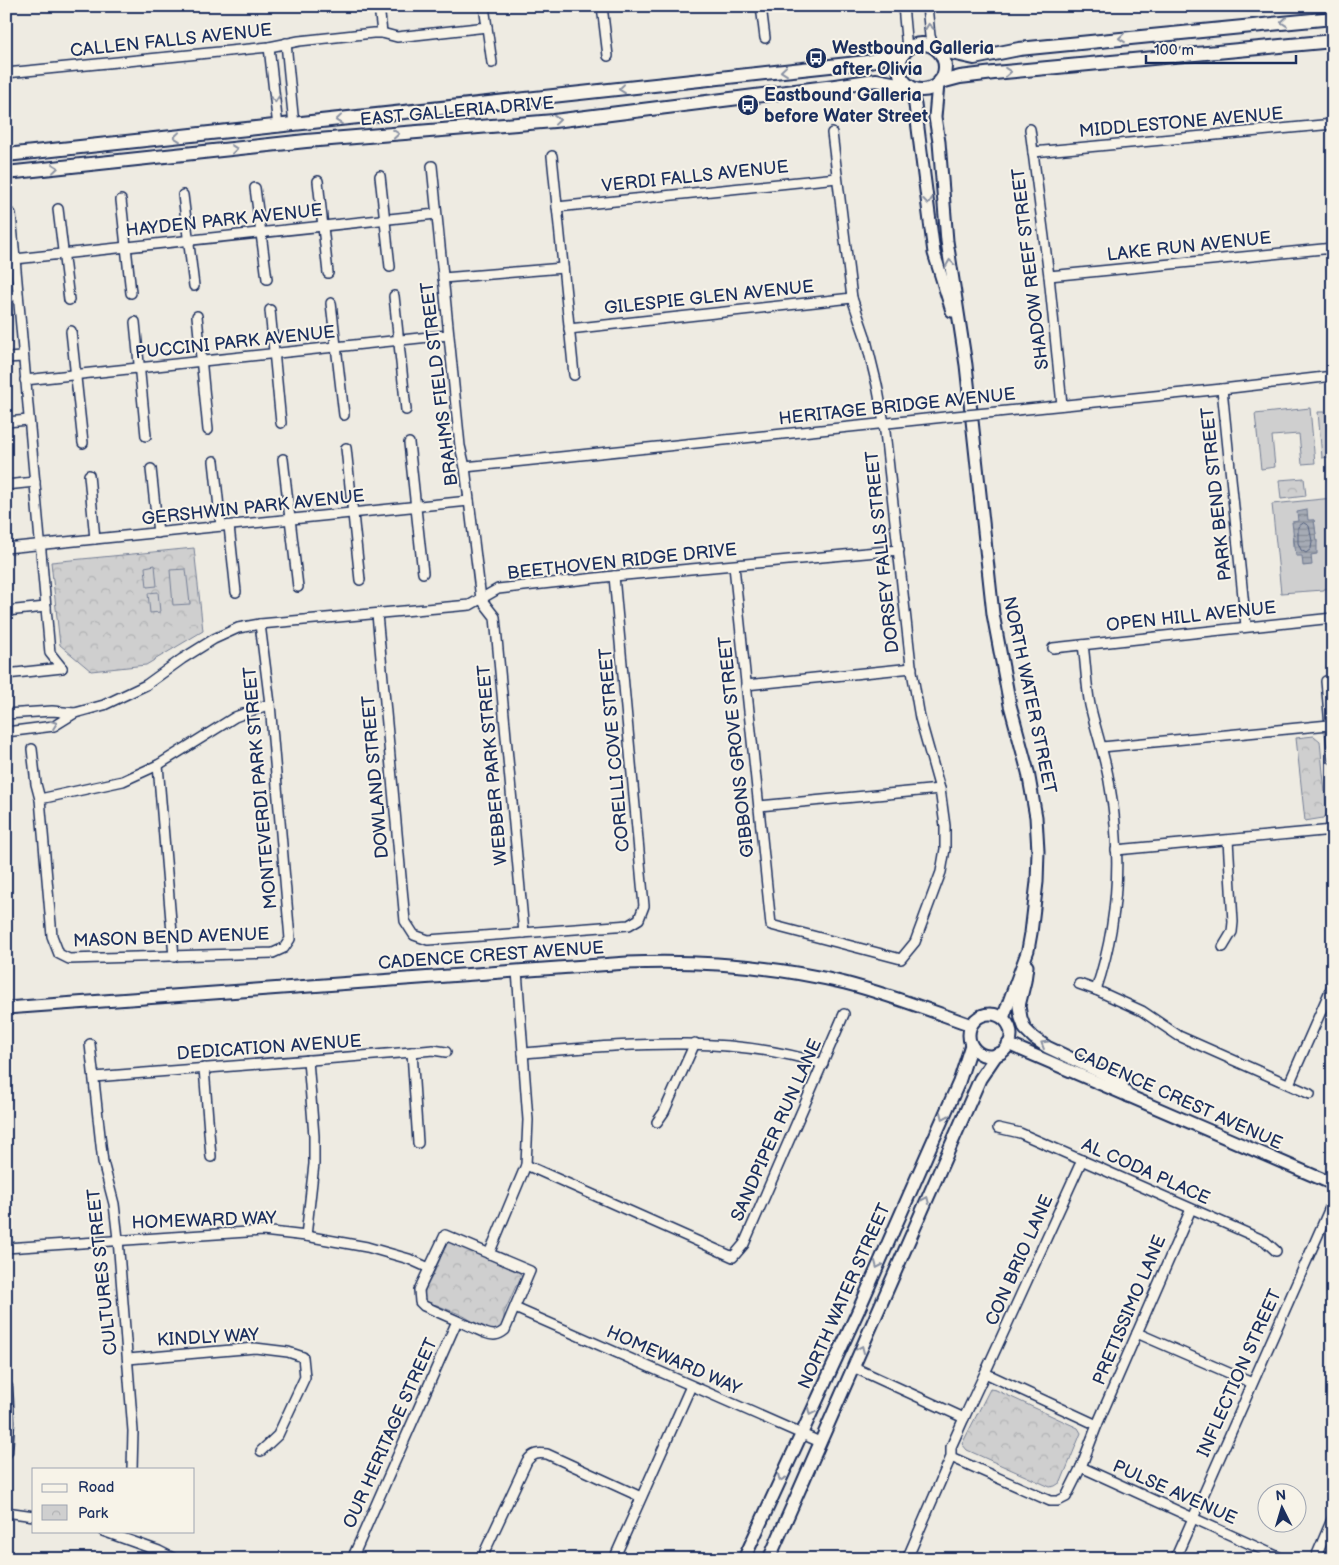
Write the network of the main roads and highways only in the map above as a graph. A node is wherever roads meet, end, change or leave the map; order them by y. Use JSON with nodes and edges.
{"nodes":[{"id":1,"x":1333,"y":18,"type":"edge"},
{"id":2,"x":1333,"y":41,"type":"edge"},
{"id":3,"x":936,"y":48,"type":"junction"},
{"id":4,"x":906,"y":51,"type":"junction"},
{"id":5,"x":940,"y":83,"type":"junction"},
{"id":6,"x":909,"y":87,"type":"junction"},
{"id":7,"x":6,"y":155,"type":"edge"},
{"id":8,"x":6,"y":173,"type":"edge"}],
"edges":[{"from":1,"to":3,"type":"main road","one_way":true},
{"from":5,"to":2,"type":"main road","one_way":true},
{"from":3,"to":4,"type":"main road"},
{"from":3,"to":5,"type":"main road"},
{"from":4,"to":6,"type":"main road"},
{"from":4,"to":7,"type":"main road","name":"EAST GALLERIA DRIVE","one_way":true},
{"from":5,"to":6,"type":"main road"},
{"from":8,"to":6,"type":"main road","name":"EAST GALLERIA DRIVE","one_way":true}]}
